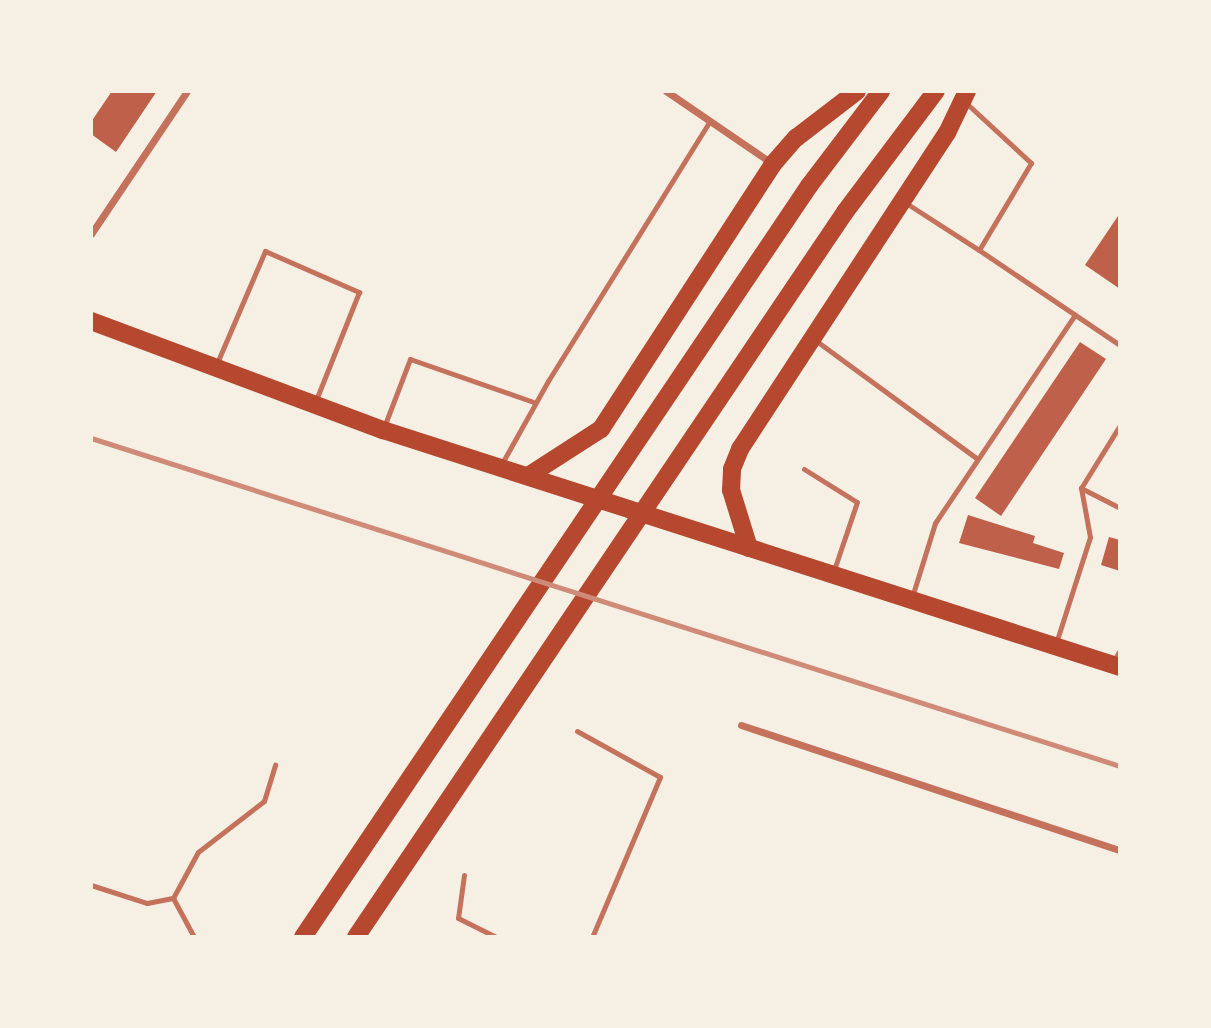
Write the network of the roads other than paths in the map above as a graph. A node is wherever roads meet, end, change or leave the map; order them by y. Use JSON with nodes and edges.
{"nodes":[{"id":1,"x":187,"y":91,"type":"edge"},
{"id":2,"x":666,"y":91,"type":"edge"},
{"id":3,"x":857,"y":91,"type":"edge"},
{"id":4,"x":881,"y":91,"type":"edge"},
{"id":5,"x":936,"y":91,"type":"edge"},
{"id":6,"x":965,"y":95,"type":"edge"},
{"id":7,"x":710,"y":121,"type":"junction"},
{"id":8,"x":773,"y":164,"type":"junction"},
{"id":9,"x":903,"y":201,"type":"junction"},
{"id":10,"x":91,"y":234,"type":"edge"},
{"id":11,"x":979,"y":250,"type":"junction"},
{"id":12,"x":1075,"y":315,"type":"junction"},
{"id":13,"x":91,"y":321,"type":"edge"},
{"id":14,"x":813,"y":339,"type":"junction"},
{"id":15,"x":1120,"y":345,"type":"edge"},
{"id":16,"x":214,"y":369,"type":"junction"},
{"id":17,"x":536,"y":403,"type":"junction"},
{"id":18,"x":314,"y":405,"type":"junction"},
{"id":19,"x":1120,"y":425,"type":"edge"},
{"id":20,"x":383,"y":430,"type":"junction"},
{"id":21,"x":976,"y":458,"type":"junction"},
{"id":22,"x":500,"y":467,"type":"junction"},
{"id":23,"x":804,"y":469,"type":"dead end"},
{"id":24,"x":528,"y":476,"type":"junction"},
{"id":25,"x":1082,"y":488,"type":"junction"},
{"id":26,"x":1120,"y":508,"type":"edge"},
{"id":27,"x":748,"y":548,"type":"junction"},
{"id":28,"x":832,"y":575,"type":"junction"},
{"id":29,"x":911,"y":600,"type":"junction"},
{"id":30,"x":1055,"y":646,"type":"junction"},
{"id":31,"x":1117,"y":661,"type":"edge"},
{"id":32,"x":741,"y":725,"type":"dead end"},
{"id":33,"x":577,"y":731,"type":"dead end"},
{"id":34,"x":275,"y":765,"type":"dead end"},
{"id":35,"x":1120,"y":850,"type":"edge"},
{"id":36,"x":464,"y":875,"type":"dead end"},
{"id":37,"x":91,"y":885,"type":"edge"},
{"id":38,"x":173,"y":898,"type":"junction"},
{"id":39,"x":194,"y":937,"type":"edge"},
{"id":40,"x":303,"y":937,"type":"edge"},
{"id":41,"x":356,"y":937,"type":"edge"},
{"id":42,"x":496,"y":937,"type":"edge"},
{"id":43,"x":593,"y":937,"type":"edge"}],
"edges":[{"from":1,"to":10,"type":"street"},
{"from":2,"to":7,"type":"street"},
{"from":3,"to":8,"type":"main road"},
{"from":4,"to":40,"type":"main road"},
{"from":5,"to":41,"type":"main road"},
{"from":6,"to":9,"type":"main road"},
{"from":6,"to":11,"type":"lane"},
{"from":7,"to":8,"type":"street"},
{"from":7,"to":17,"type":"lane"},
{"from":8,"to":24,"type":"main road"},
{"from":9,"to":11,"type":"lane"},
{"from":9,"to":14,"type":"main road"},
{"from":11,"to":12,"type":"lane"},
{"from":12,"to":15,"type":"lane"},
{"from":12,"to":21,"type":"lane"},
{"from":13,"to":16,"type":"main road"},
{"from":14,"to":21,"type":"lane"},
{"from":14,"to":27,"type":"main road"},
{"from":16,"to":18,"type":"main road"},
{"from":16,"to":18,"type":"lane"},
{"from":17,"to":20,"type":"lane"},
{"from":17,"to":22,"type":"lane"},
{"from":18,"to":20,"type":"main road"},
{"from":19,"to":25,"type":"lane"},
{"from":20,"to":22,"type":"main road"},
{"from":21,"to":29,"type":"lane"},
{"from":22,"to":24,"type":"main road"},
{"from":23,"to":28,"type":"lane"},
{"from":24,"to":27,"type":"main road"},
{"from":25,"to":26,"type":"lane"},
{"from":25,"to":30,"type":"lane"},
{"from":27,"to":28,"type":"main road"},
{"from":28,"to":29,"type":"main road"},
{"from":29,"to":30,"type":"main road"},
{"from":30,"to":31,"type":"main road"},
{"from":32,"to":35,"type":"street"},
{"from":33,"to":43,"type":"lane"},
{"from":34,"to":38,"type":"lane"},
{"from":36,"to":42,"type":"lane"},
{"from":37,"to":38,"type":"lane"},
{"from":38,"to":39,"type":"lane"}]}
